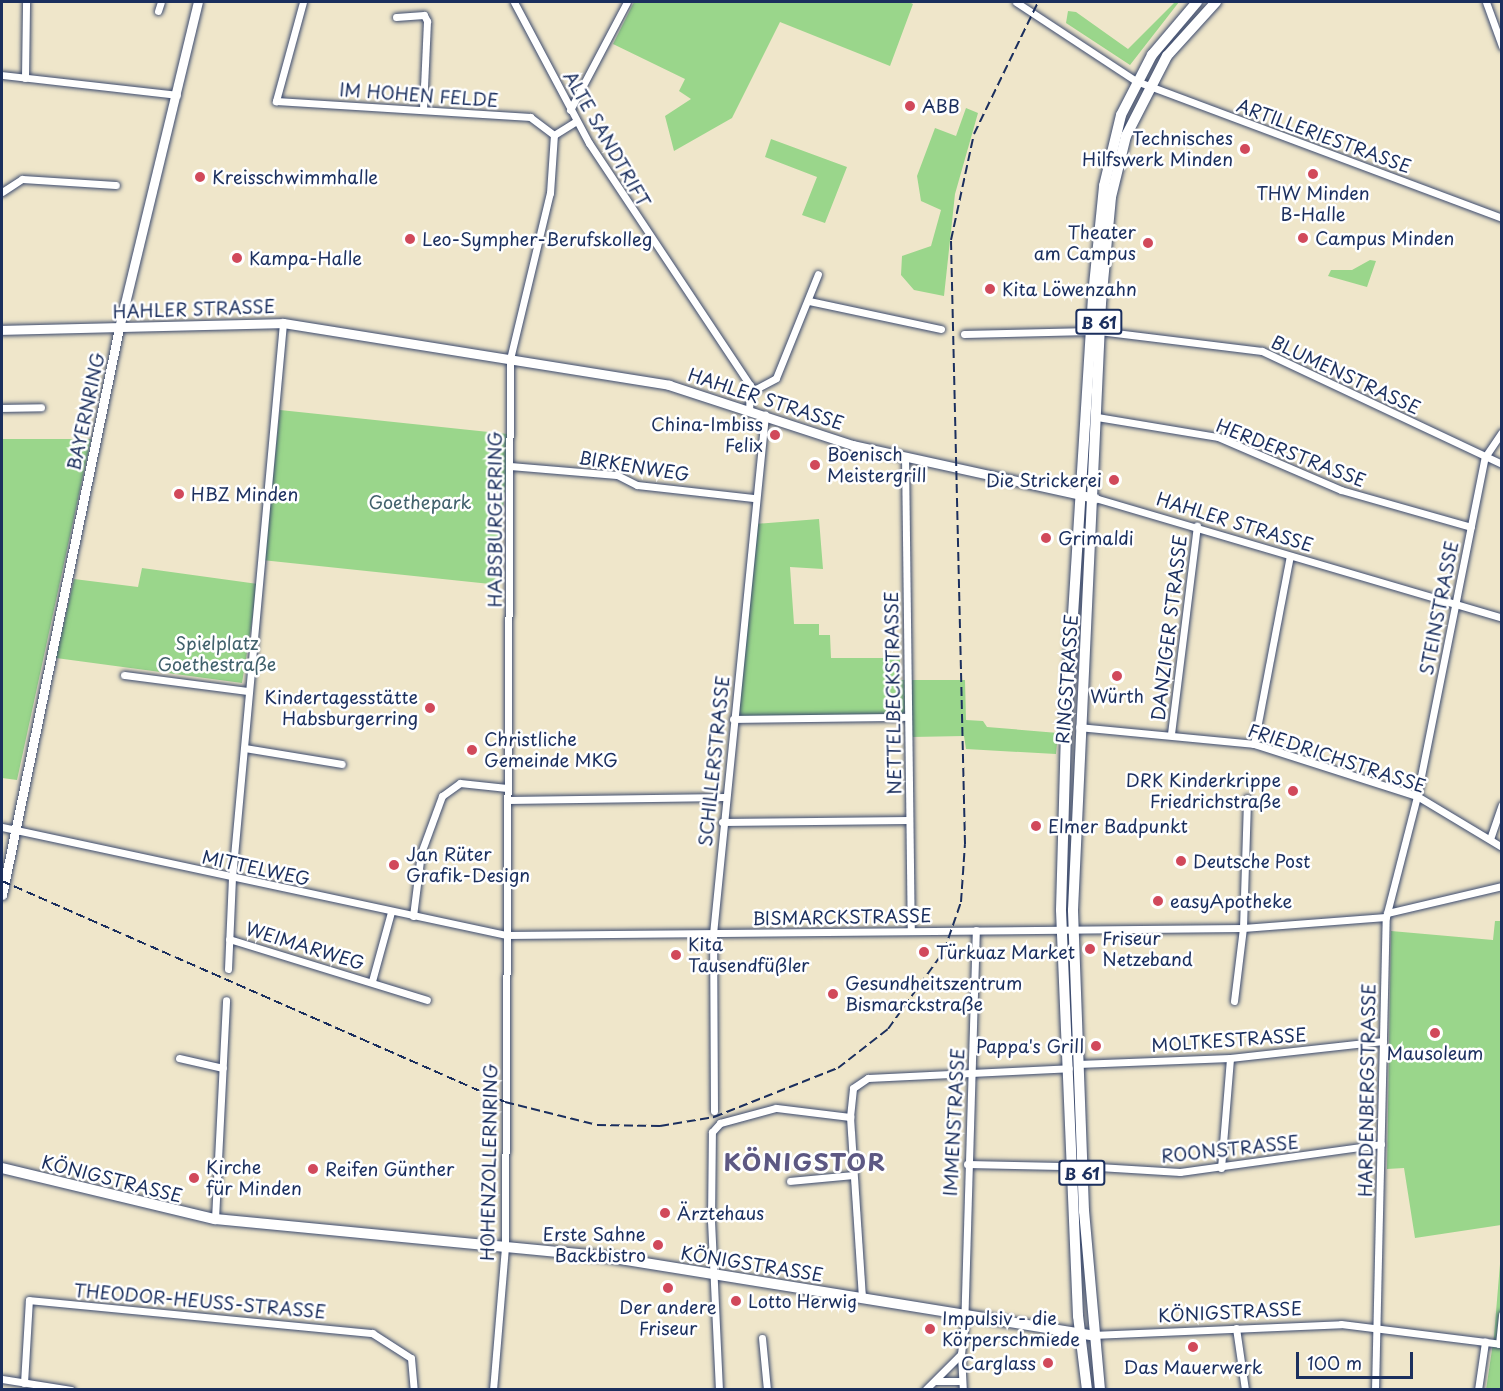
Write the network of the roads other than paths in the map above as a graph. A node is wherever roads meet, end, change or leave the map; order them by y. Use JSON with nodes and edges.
{"nodes":[{"id":1,"x":26,"y":2,"type":"edge"},
{"id":2,"x":161,"y":2,"type":"edge"},
{"id":3,"x":198,"y":2,"type":"edge"},
{"id":4,"x":303,"y":2,"type":"edge"},
{"id":5,"x":514,"y":2,"type":"edge"},
{"id":6,"x":627,"y":2,"type":"edge"},
{"id":7,"x":1016,"y":2,"type":"edge"},
{"id":8,"x":1197,"y":2,"type":"edge"},
{"id":9,"x":1216,"y":2,"type":"edge"},
{"id":10,"x":1486,"y":2,"type":"edge"},
{"id":11,"x":158,"y":11,"type":"dead end"},
{"id":12,"x":396,"y":16,"type":"dead end"},
{"id":13,"x":1502,"y":46,"type":"edge"},
{"id":14,"x":2,"y":75,"type":"edge"},
{"id":15,"x":25,"y":78,"type":"junction"},
{"id":16,"x":1136,"y":81,"type":"junction"},
{"id":17,"x":1150,"y":87,"type":"junction"},
{"id":18,"x":177,"y":95,"type":"junction"},
{"id":19,"x":423,"y":110,"type":"junction"},
{"id":20,"x":570,"y":110,"type":"junction"},
{"id":21,"x":576,"y":121,"type":"junction"},
{"id":22,"x":554,"y":135,"type":"junction"},
{"id":23,"x":116,"y":185,"type":"dead end"},
{"id":24,"x":2,"y":192,"type":"edge"},
{"id":25,"x":1502,"y":218,"type":"edge"},
{"id":26,"x":818,"y":274,"type":"dead end"},
{"id":27,"x":809,"y":301,"type":"junction"},
{"id":28,"x":283,"y":323,"type":"junction"},
{"id":29,"x":119,"y":328,"type":"junction"},
{"id":30,"x":941,"y":329,"type":"dead end"},
{"id":31,"x":2,"y":330,"type":"edge"},
{"id":32,"x":1094,"y":331,"type":"junction"},
{"id":33,"x":964,"y":334,"type":"dead end"},
{"id":34,"x":510,"y":359,"type":"junction"},
{"id":35,"x":752,"y":391,"type":"junction"},
{"id":36,"x":2,"y":408,"type":"edge"},
{"id":37,"x":41,"y":408,"type":"dead end"},
{"id":38,"x":749,"y":409,"type":"junction"},
{"id":39,"x":765,"y":415,"type":"junction"},
{"id":40,"x":1097,"y":417,"type":"junction"},
{"id":41,"x":1502,"y":432,"type":"edge"},
{"id":42,"x":905,"y":456,"type":"junction"},
{"id":43,"x":1485,"y":456,"type":"junction"},
{"id":44,"x":1502,"y":464,"type":"edge"},
{"id":45,"x":510,"y":466,"type":"junction"},
{"id":46,"x":1082,"y":495,"type":"junction"},
{"id":47,"x":753,"y":498,"type":"junction"},
{"id":48,"x":1095,"y":498,"type":"junction"},
{"id":49,"x":1197,"y":526,"type":"junction"},
{"id":50,"x":1471,"y":527,"type":"junction"},
{"id":51,"x":1290,"y":556,"type":"junction"},
{"id":52,"x":1455,"y":605,"type":"junction"},
{"id":53,"x":1502,"y":618,"type":"edge"},
{"id":54,"x":124,"y":675,"type":"dead end"},
{"id":55,"x":248,"y":691,"type":"junction"},
{"id":56,"x":908,"y":717,"type":"junction"},
{"id":57,"x":733,"y":719,"type":"junction"},
{"id":58,"x":1079,"y":727,"type":"junction"},
{"id":59,"x":1171,"y":734,"type":"junction"},
{"id":60,"x":1254,"y":744,"type":"junction"},
{"id":61,"x":245,"y":748,"type":"junction"},
{"id":62,"x":342,"y":764,"type":"dead end"},
{"id":63,"x":507,"y":788,"type":"junction"},
{"id":64,"x":1417,"y":796,"type":"junction"},
{"id":65,"x":724,"y":797,"type":"junction"},
{"id":66,"x":1247,"y":798,"type":"dead end"},
{"id":67,"x":507,"y":800,"type":"junction"},
{"id":68,"x":1502,"y":805,"type":"edge"},
{"id":69,"x":909,"y":820,"type":"junction"},
{"id":70,"x":722,"y":822,"type":"junction"},
{"id":71,"x":2,"y":827,"type":"edge"},
{"id":72,"x":13,"y":829,"type":"junction"},
{"id":73,"x":1490,"y":839,"type":"junction"},
{"id":74,"x":1502,"y":848,"type":"edge"},
{"id":75,"x":232,"y":878,"type":"junction"},
{"id":76,"x":1502,"y":886,"type":"edge"},
{"id":77,"x":2,"y":895,"type":"edge"},
{"id":78,"x":391,"y":912,"type":"junction"},
{"id":79,"x":1386,"y":915,"type":"junction"},
{"id":80,"x":413,"y":916,"type":"junction"},
{"id":81,"x":1061,"y":928,"type":"junction"},
{"id":82,"x":1074,"y":928,"type":"junction"},
{"id":83,"x":1243,"y":928,"type":"junction"},
{"id":84,"x":976,"y":930,"type":"junction"},
{"id":85,"x":910,"y":931,"type":"junction"},
{"id":86,"x":713,"y":933,"type":"junction"},
{"id":87,"x":506,"y":935,"type":"junction"},
{"id":88,"x":229,"y":939,"type":"junction"},
{"id":89,"x":228,"y":969,"type":"dead end"},
{"id":90,"x":372,"y":981,"type":"junction"},
{"id":91,"x":226,"y":1000,"type":"dead end"},
{"id":92,"x":427,"y":1000,"type":"dead end"},
{"id":93,"x":1234,"y":1001,"type":"dead end"},
{"id":94,"x":1383,"y":1041,"type":"junction"},
{"id":95,"x":179,"y":1058,"type":"dead end"},
{"id":96,"x":1230,"y":1058,"type":"junction"},
{"id":97,"x":1073,"y":1066,"type":"junction"},
{"id":98,"x":223,"y":1068,"type":"junction"},
{"id":99,"x":972,"y":1071,"type":"junction"},
{"id":100,"x":714,"y":1111,"type":"dead end"},
{"id":101,"x":850,"y":1117,"type":"junction"},
{"id":102,"x":1381,"y":1144,"type":"junction"},
{"id":103,"x":967,"y":1164,"type":"junction"},
{"id":104,"x":1061,"y":1166,"type":"dead end"},
{"id":105,"x":1082,"y":1166,"type":"junction"},
{"id":106,"x":2,"y":1168,"type":"edge"},
{"id":107,"x":1221,"y":1168,"type":"junction"},
{"id":108,"x":853,"y":1175,"type":"junction"},
{"id":109,"x":790,"y":1181,"type":"dead end"},
{"id":110,"x":214,"y":1219,"type":"junction"},
{"id":111,"x":505,"y":1246,"type":"junction"},
{"id":112,"x":711,"y":1274,"type":"junction"},
{"id":113,"x":862,"y":1298,"type":"junction"},
{"id":114,"x":1502,"y":1314,"type":"edge"},
{"id":115,"x":963,"y":1315,"type":"junction"},
{"id":116,"x":1236,"y":1328,"type":"junction"},
{"id":117,"x":1375,"y":1328,"type":"junction"},
{"id":118,"x":1079,"y":1334,"type":"junction"},
{"id":119,"x":1092,"y":1335,"type":"junction"},
{"id":120,"x":762,"y":1338,"type":"dead end"},
{"id":121,"x":1485,"y":1342,"type":"junction"},
{"id":122,"x":1500,"y":1344,"type":"edge"},
{"id":123,"x":960,"y":1354,"type":"junction"},
{"id":124,"x":2,"y":1379,"type":"edge"},
{"id":125,"x":935,"y":1381,"type":"junction"},
{"id":126,"x":24,"y":1383,"type":"junction"},
{"id":127,"x":963,"y":1385,"type":"edge"},
{"id":128,"x":36,"y":1387,"type":"edge"},
{"id":129,"x":70,"y":1389,"type":"edge"},
{"id":130,"x":414,"y":1389,"type":"edge"},
{"id":131,"x":493,"y":1389,"type":"edge"},
{"id":132,"x":719,"y":1389,"type":"edge"},
{"id":133,"x":766,"y":1389,"type":"edge"},
{"id":134,"x":925,"y":1389,"type":"edge"},
{"id":135,"x":1087,"y":1389,"type":"edge"},
{"id":136,"x":1100,"y":1389,"type":"edge"},
{"id":137,"x":1245,"y":1389,"type":"edge"},
{"id":138,"x":1375,"y":1389,"type":"edge"},
{"id":139,"x":1478,"y":1389,"type":"edge"}],
"edges":[{"from":1,"to":15,"type":"street"},
{"from":2,"to":11,"type":"street"},
{"from":3,"to":18,"type":"street","name":"BAYERNRING"},
{"from":4,"to":19,"type":"street","name":"IM HOHEN FELDE"},
{"from":5,"to":20,"type":"street","name":"ALTE SANDTRIFT"},
{"from":6,"to":20,"type":"street"},
{"from":7,"to":16,"type":"street","name":"ARTILLERIESTRASSE"},
{"from":8,"to":16,"type":"main road","name":"RINGSTRASSE","number":"B 61"},
{"from":9,"to":17,"type":"main road","name":"RINGSTRASSE","number":"B 61"},
{"from":10,"to":13,"type":"street"},
{"from":12,"to":19,"type":"street"},
{"from":14,"to":15,"type":"street"},
{"from":15,"to":18,"type":"street"},
{"from":16,"to":17,"type":"street","name":"ARTILLERIESTRASSE"},
{"from":16,"to":32,"type":"main road","name":"RINGSTRASSE","number":"B 61"},
{"from":17,"to":25,"type":"street","name":"ARTILLERIESTRASSE"},
{"from":17,"to":32,"type":"main road","name":"RINGSTRASSE","number":"B 61"},
{"from":18,"to":29,"type":"street","name":"BAYERNRING"},
{"from":19,"to":22,"type":"street","name":"IM HOHEN FELDE"},
{"from":20,"to":21,"type":"street","name":"ALTE SANDTRIFT"},
{"from":21,"to":22,"type":"street"},
{"from":21,"to":35,"type":"street","name":"ALTE SANDTRIFT"},
{"from":22,"to":34,"type":"street","name":"HABSBURGERRING"},
{"from":23,"to":24,"type":"street"},
{"from":26,"to":27,"type":"street"},
{"from":27,"to":30,"type":"street"},
{"from":27,"to":35,"type":"street"},
{"from":28,"to":29,"type":"street","name":"HAHLER STRASSE"},
{"from":28,"to":34,"type":"street","name":"HAHLER STRASSE"},
{"from":28,"to":55,"type":"street"},
{"from":29,"to":31,"type":"street","name":"HAHLER STRASSE"},
{"from":29,"to":72,"type":"street","name":"BAYERNRING"},
{"from":32,"to":33,"type":"street","name":"BLUMENSTRASSE"},
{"from":32,"to":40,"type":"main road","name":"RINGSTRASSE","number":"B 61"},
{"from":32,"to":43,"type":"street","name":"BLUMENSTRASSE"},
{"from":32,"to":46,"type":"main road","name":"RINGSTRASSE","number":"B 61"},
{"from":34,"to":38,"type":"street","name":"HAHLER STRASSE"},
{"from":34,"to":45,"type":"street","name":"HABSBURGERRING"},
{"from":35,"to":38,"type":"street"},
{"from":36,"to":37,"type":"street"},
{"from":38,"to":39,"type":"street","name":"HAHLER STRASSE"},
{"from":39,"to":42,"type":"street","name":"HAHLER STRASSE"},
{"from":39,"to":47,"type":"street","name":"SCHILLERSTRASSE"},
{"from":40,"to":48,"type":"main road","name":"RINGSTRASSE","number":"B 61"},
{"from":40,"to":50,"type":"street","name":"HERDERSTRASSE"},
{"from":41,"to":43,"type":"street","name":"STEINSTRASSE"},
{"from":42,"to":46,"type":"street","name":"HAHLER STRASSE"},
{"from":42,"to":56,"type":"street","name":"NETTELBECKSTRASSE"},
{"from":43,"to":44,"type":"street","name":"BLUMENSTRASSE"},
{"from":43,"to":50,"type":"street","name":"STEINSTRASSE"},
{"from":45,"to":47,"type":"street","name":"BIRKENWEG"},
{"from":45,"to":63,"type":"street","name":"HABSBURGERRING"},
{"from":46,"to":48,"type":"street","name":"HAHLER STRASSE"},
{"from":46,"to":81,"type":"main road","name":"RINGSTRASSE","number":"B 61"},
{"from":47,"to":57,"type":"street","name":"SCHILLERSTRASSE"},
{"from":48,"to":49,"type":"street","name":"HAHLER STRASSE"},
{"from":48,"to":58,"type":"main road","name":"RINGSTRASSE","number":"B 61"},
{"from":49,"to":51,"type":"street","name":"HAHLER STRASSE"},
{"from":49,"to":59,"type":"street","name":"DANZIGER STRASSE"},
{"from":50,"to":52,"type":"street","name":"STEINSTRASSE"},
{"from":51,"to":52,"type":"street","name":"HAHLER STRASSE"},
{"from":51,"to":60,"type":"street"},
{"from":52,"to":53,"type":"street","name":"HAHLER STRASSE"},
{"from":52,"to":64,"type":"street","name":"STEINSTRASSE"},
{"from":54,"to":55,"type":"street"},
{"from":55,"to":61,"type":"street"},
{"from":56,"to":57,"type":"street"},
{"from":56,"to":69,"type":"street","name":"NETTELBECKSTRASSE"},
{"from":57,"to":65,"type":"street","name":"SCHILLERSTRASSE"},
{"from":58,"to":59,"type":"street","name":"FRIEDRICHSTRASSE"},
{"from":58,"to":82,"type":"main road","name":"RINGSTRASSE","number":"B 61"},
{"from":59,"to":60,"type":"street","name":"FRIEDRICHSTRASSE"},
{"from":60,"to":64,"type":"street","name":"FRIEDRICHSTRASSE"},
{"from":61,"to":62,"type":"street"},
{"from":61,"to":75,"type":"street"},
{"from":63,"to":67,"type":"street","name":"HABSBURGERRING"},
{"from":63,"to":80,"type":"street"},
{"from":64,"to":73,"type":"street","name":"FRIEDRICHSTRASSE"},
{"from":64,"to":79,"type":"street","name":"HARDENBERGSTRASSE"},
{"from":65,"to":67,"type":"street"},
{"from":65,"to":70,"type":"street","name":"SCHILLERSTRASSE"},
{"from":66,"to":83,"type":"street"},
{"from":67,"to":87,"type":"street","name":"HABSBURGERRING"},
{"from":68,"to":73,"type":"street"},
{"from":69,"to":70,"type":"street"},
{"from":69,"to":85,"type":"street","name":"NETTELBECKSTRASSE"},
{"from":70,"to":86,"type":"street","name":"SCHILLERSTRASSE"},
{"from":71,"to":72,"type":"street","name":"MITTELWEG"},
{"from":72,"to":75,"type":"street","name":"MITTELWEG"},
{"from":72,"to":77,"type":"street","name":"BAYERNRING"},
{"from":73,"to":74,"type":"street","name":"FRIEDRICHSTRASSE"},
{"from":75,"to":78,"type":"street","name":"MITTELWEG"},
{"from":75,"to":88,"type":"street"},
{"from":76,"to":79,"type":"street","name":"BISMARCKSTRASSE"},
{"from":78,"to":80,"type":"street","name":"MITTELWEG"},
{"from":78,"to":90,"type":"street","name":"WEIMARWEG"},
{"from":79,"to":83,"type":"street","name":"BISMARCKSTRASSE"},
{"from":79,"to":94,"type":"street","name":"HARDENBERGSTRASSE"},
{"from":80,"to":87,"type":"street","name":"MITTELWEG"},
{"from":81,"to":82,"type":"street","name":"BISMARCKSTRASSE"},
{"from":81,"to":84,"type":"street","name":"BISMARCKSTRASSE"},
{"from":81,"to":97,"type":"main road","name":"RINGSTRASSE","number":"B 61"},
{"from":82,"to":83,"type":"street","name":"BISMARCKSTRASSE"},
{"from":82,"to":97,"type":"main road","name":"RINGSTRASSE","number":"B 61"},
{"from":83,"to":93,"type":"street"},
{"from":84,"to":85,"type":"street","name":"BISMARCKSTRASSE"},
{"from":84,"to":99,"type":"street","name":"IMMENSTRASSE"},
{"from":85,"to":86,"type":"street","name":"BISMARCKSTRASSE"},
{"from":86,"to":87,"type":"street","name":"BISMARCKSTRASSE"},
{"from":86,"to":100,"type":"street","name":"SCHILLERSTRASSE"},
{"from":87,"to":111,"type":"street","name":"HOHENZOLLERNRING"},
{"from":88,"to":89,"type":"street"},
{"from":88,"to":90,"type":"street","name":"WEIMARWEG"},
{"from":90,"to":92,"type":"street","name":"WEIMARWEG"},
{"from":91,"to":98,"type":"street"},
{"from":94,"to":96,"type":"street","name":"MOLTKESTRASSE"},
{"from":94,"to":102,"type":"street","name":"HARDENBERGSTRASSE"},
{"from":95,"to":98,"type":"street"},
{"from":96,"to":97,"type":"street","name":"MOLTKESTRASSE"},
{"from":96,"to":107,"type":"street"},
{"from":97,"to":99,"type":"street","name":"MOLTKESTRASSE"},
{"from":97,"to":105,"type":"main road","name":"RINGSTRASSE","number":"B 61"},
{"from":97,"to":118,"type":"main road","name":"RINGSTRASSE","number":"B 61"},
{"from":98,"to":110,"type":"street"},
{"from":99,"to":101,"type":"street","name":"MOLTKESTRASSE"},
{"from":99,"to":103,"type":"street","name":"IMMENSTRASSE"},
{"from":101,"to":108,"type":"street"},
{"from":101,"to":112,"type":"street"},
{"from":102,"to":107,"type":"street","name":"ROONSTRASSE"},
{"from":102,"to":117,"type":"street","name":"HARDENBERGSTRASSE"},
{"from":103,"to":104,"type":"street"},
{"from":103,"to":115,"type":"street","name":"IMMENSTRASSE"},
{"from":105,"to":107,"type":"street","name":"ROONSTRASSE"},
{"from":105,"to":119,"type":"main road","name":"RINGSTRASSE","number":"B 61"},
{"from":106,"to":110,"type":"main road","name":"KÖNIGSTRASSE"},
{"from":108,"to":109,"type":"street"},
{"from":108,"to":113,"type":"street"},
{"from":110,"to":111,"type":"main road","name":"KÖNIGSTRASSE"},
{"from":111,"to":112,"type":"main road","name":"KÖNIGSTRASSE"},
{"from":111,"to":131,"type":"street","name":"HOHENZOLLERNRING"},
{"from":112,"to":113,"type":"main road","name":"KÖNIGSTRASSE"},
{"from":112,"to":132,"type":"street"},
{"from":113,"to":115,"type":"main road","name":"KÖNIGSTRASSE"},
{"from":114,"to":122,"type":"street"},
{"from":115,"to":118,"type":"main road","name":"KÖNIGSTRASSE"},
{"from":115,"to":123,"type":"street","name":"IMMENSTRASSE"},
{"from":116,"to":117,"type":"street","name":"KÖNIGSTRASSE"},
{"from":116,"to":119,"type":"street","name":"KÖNIGSTRASSE"},
{"from":116,"to":137,"type":"street"},
{"from":117,"to":121,"type":"street","name":"KÖNIGSTRASSE"},
{"from":117,"to":138,"type":"street","name":"HARDENBERGSTRASSE"},
{"from":118,"to":119,"type":"main road","name":"KÖNIGSTRASSE"},
{"from":118,"to":135,"type":"main road","name":"RINGSTRASSE","number":"B 61"},
{"from":119,"to":136,"type":"main road","name":"RINGSTRASSE","number":"B 61"},
{"from":120,"to":133,"type":"street"},
{"from":121,"to":122,"type":"street","name":"KÖNIGSTRASSE"},
{"from":121,"to":139,"type":"street"},
{"from":123,"to":125,"type":"street"},
{"from":123,"to":127,"type":"street","name":"IMMENSTRASSE"},
{"from":124,"to":126,"type":"street"},
{"from":125,"to":127,"type":"street"},
{"from":125,"to":134,"type":"street"},
{"from":126,"to":128,"type":"street"},
{"from":126,"to":130,"type":"street","name":"THEODOR-HEUSS-STRASSE"},
{"from":128,"to":129,"type":"street"}]}
